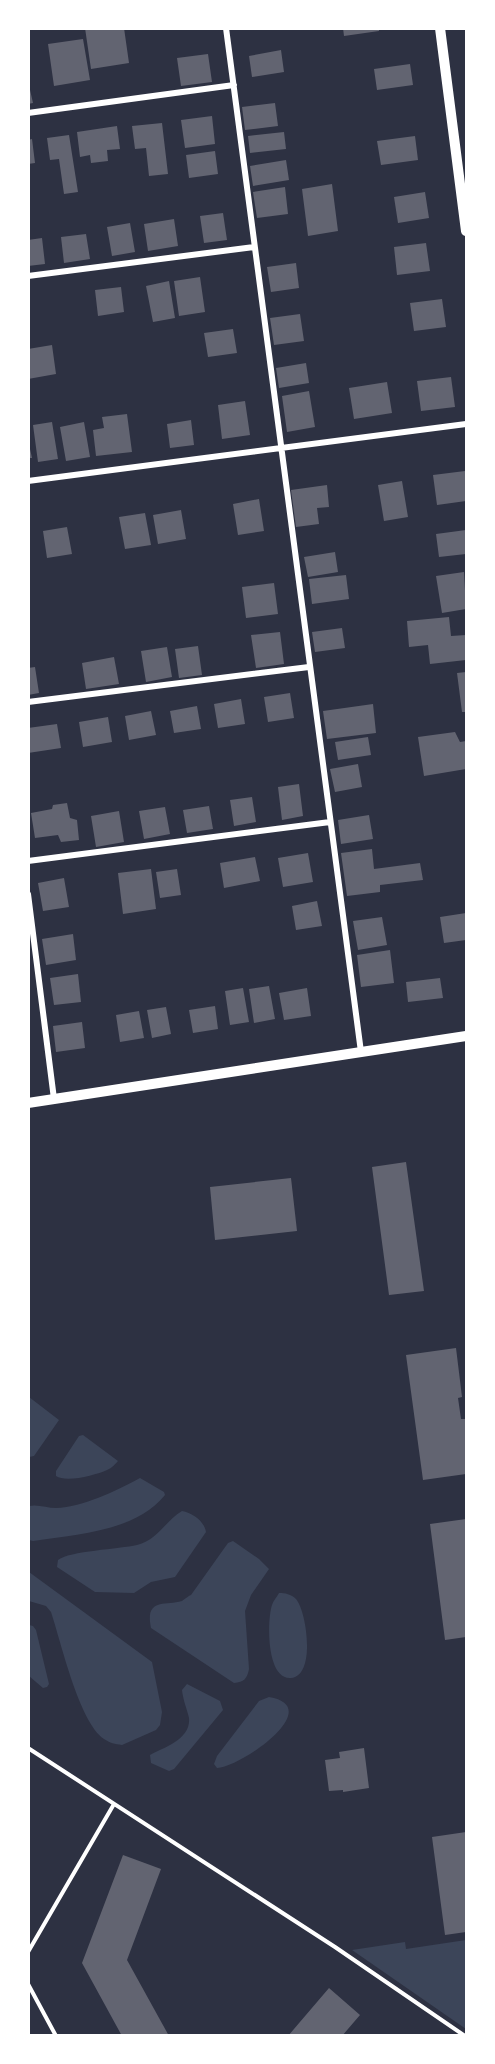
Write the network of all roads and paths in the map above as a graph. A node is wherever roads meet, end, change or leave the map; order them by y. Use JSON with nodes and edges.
{"nodes":[{"id":1,"x":226,"y":28,"type":"edge"},
{"id":2,"x":440,"y":28,"type":"edge"},
{"id":3,"x":234,"y":85,"type":"junction"},
{"id":4,"x":28,"y":113,"type":"edge"},
{"id":5,"x":466,"y":231,"type":"edge"},
{"id":6,"x":254,"y":247,"type":"junction"},
{"id":7,"x":28,"y":276,"type":"edge"},
{"id":8,"x":466,"y":424,"type":"edge"},
{"id":9,"x":281,"y":448,"type":"junction"},
{"id":10,"x":28,"y":481,"type":"edge"},
{"id":11,"x":309,"y":667,"type":"junction"},
{"id":12,"x":28,"y":702,"type":"edge"},
{"id":13,"x":330,"y":822,"type":"junction"},
{"id":14,"x":28,"y":861,"type":"edge"},
{"id":15,"x":28,"y":894,"type":"edge"},
{"id":16,"x":466,"y":1036,"type":"edge"},
{"id":17,"x":361,"y":1052,"type":"junction"},
{"id":18,"x":54,"y":1099,"type":"junction"},
{"id":19,"x":28,"y":1102,"type":"edge"},
{"id":20,"x":28,"y":1748,"type":"edge"},
{"id":21,"x":114,"y":1804,"type":"junction"},
{"id":22,"x":28,"y":1952,"type":"edge"},
{"id":23,"x":28,"y":1984,"type":"edge"},
{"id":24,"x":57,"y":2036,"type":"edge"},
{"id":25,"x":465,"y":2036,"type":"edge"}],
"edges":[{"from":1,"to":3,"type":"street"},
{"from":2,"to":5,"type":"main road"},
{"from":3,"to":4,"type":"street"},
{"from":3,"to":6,"type":"street"},
{"from":6,"to":7,"type":"street"},
{"from":6,"to":9,"type":"street"},
{"from":8,"to":9,"type":"street"},
{"from":9,"to":10,"type":"street"},
{"from":9,"to":11,"type":"street"},
{"from":11,"to":12,"type":"street"},
{"from":11,"to":13,"type":"street"},
{"from":13,"to":14,"type":"street"},
{"from":13,"to":17,"type":"street"},
{"from":15,"to":18,"type":"street"},
{"from":16,"to":17,"type":"main road"},
{"from":17,"to":18,"type":"main road"},
{"from":18,"to":19,"type":"main road"},
{"from":20,"to":21,"type":"lane"},
{"from":21,"to":22,"type":"lane"},
{"from":21,"to":25,"type":"lane"},
{"from":23,"to":24,"type":"lane"}]}
